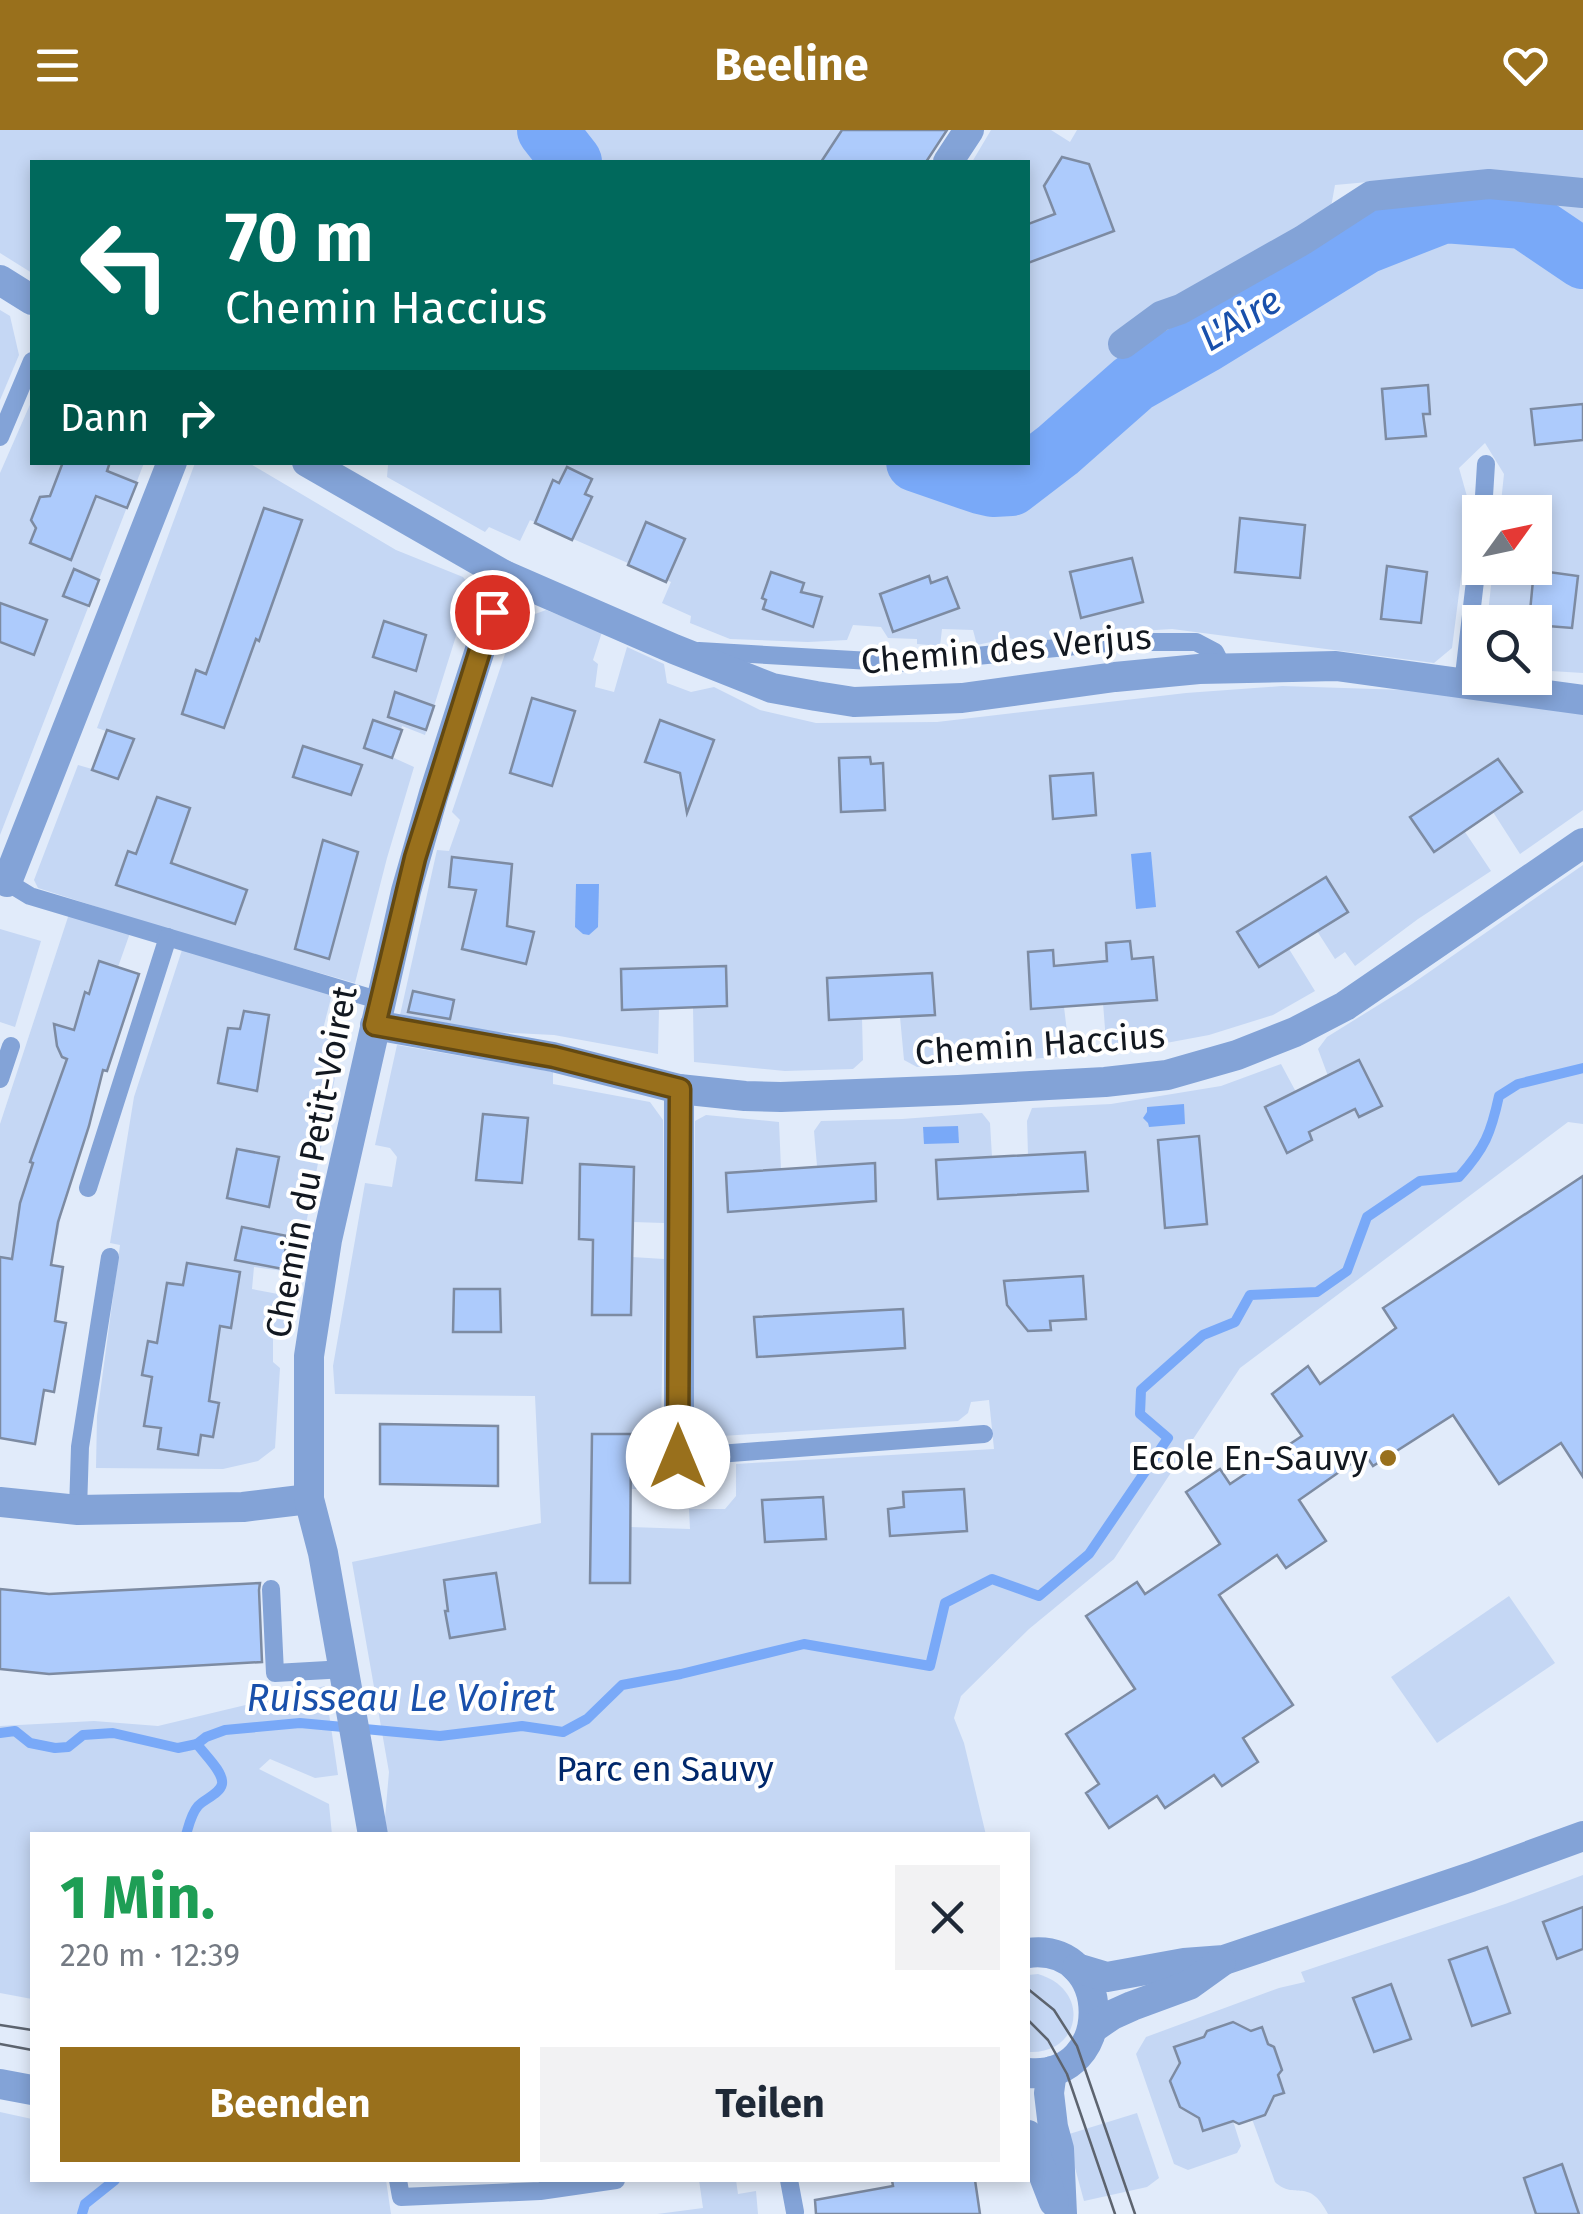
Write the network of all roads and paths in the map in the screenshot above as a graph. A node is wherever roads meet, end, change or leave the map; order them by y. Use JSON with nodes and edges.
{"nodes":[{"id":1,"x":969,"y":130,"type":"edge"},
{"id":2,"x":949,"y":160,"type":"edge"},
{"id":3,"x":1583,"y":193,"type":"edge"},
{"id":4,"x":0,"y":280,"type":"edge"},
{"id":5,"x":30,"y":299,"type":"edge"},
{"id":6,"x":1124,"y":344,"type":"dead end"},
{"id":7,"x":30,"y":367,"type":"edge"},
{"id":8,"x":0,"y":437,"type":"edge"},
{"id":9,"x":1486,"y":464,"type":"dead end"},
{"id":10,"x":171,"y":465,"type":"edge"},
{"id":11,"x":312,"y":465,"type":"edge"},
{"id":12,"x":1484,"y":495,"type":"edge"},
{"id":13,"x":504,"y":575,"type":"junction"},
{"id":14,"x":674,"y":650,"type":"junction"},
{"id":15,"x":1223,"y":668,"type":"junction"},
{"id":16,"x":1462,"y":684,"type":"edge"},
{"id":17,"x":1546,"y":695,"type":"edge"},
{"id":18,"x":1583,"y":700,"type":"edge"},
{"id":19,"x":1583,"y":844,"type":"edge"},
{"id":20,"x":7,"y":882,"type":"joint"},
{"id":21,"x":168,"y":937,"type":"junction"},
{"id":22,"x":378,"y":1013,"type":"junction"},
{"id":23,"x":11,"y":1046,"type":"dead end"},
{"id":24,"x":0,"y":1079,"type":"edge"},
{"id":25,"x":680,"y":1089,"type":"junction"},
{"id":26,"x":88,"y":1188,"type":"dead end"},
{"id":27,"x":110,"y":1257,"type":"dead end"},
{"id":28,"x":984,"y":1434,"type":"dead end"},
{"id":29,"x":686,"y":1467,"type":"joint"},
{"id":30,"x":309,"y":1499,"type":"junction"},
{"id":31,"x":0,"y":1502,"type":"edge"},
{"id":32,"x":78,"y":1510,"type":"junction"},
{"id":33,"x":271,"y":1589,"type":"dead end"},
{"id":34,"x":346,"y":1677,"type":"junction"},
{"id":35,"x":372,"y":1832,"type":"edge"},
{"id":36,"x":1583,"y":1836,"type":"edge"},
{"id":37,"x":1030,"y":1953,"type":"edge"},
{"id":38,"x":1224,"y":1960,"type":"junction"},
{"id":39,"x":1077,"y":1968,"type":"junction"},
{"id":40,"x":1093,"y":2028,"type":"junction"},
{"id":41,"x":1040,"y":2072,"type":"edge"},
{"id":42,"x":0,"y":2084,"type":"edge"},
{"id":43,"x":30,"y":2090,"type":"edge"},
{"id":44,"x":1030,"y":2140,"type":"edge"},
{"id":45,"x":398,"y":2182,"type":"edge"},
{"id":46,"x":602,"y":2182,"type":"edge"},
{"id":47,"x":789,"y":2182,"type":"edge"},
{"id":48,"x":795,"y":2212,"type":"edge"},
{"id":49,"x":1061,"y":2214,"type":"edge"}],
"edges":[{"from":1,"to":2,"type":"street"},
{"from":3,"to":6,"type":"street"},
{"from":4,"to":5,"type":"street"},
{"from":7,"to":8,"type":"lane"},
{"from":9,"to":12,"type":"lane"},
{"from":10,"to":20,"type":"street"},
{"from":11,"to":13,"type":"street","name":"Chemin des Verjus"},
{"from":13,"to":14,"type":"street","name":"Chemin des Verjus"},
{"from":13,"to":22,"type":"street","name":"Chemin du Petit-Voiret"},
{"from":14,"to":15,"type":"street","name":"Chemin des Verjus"},
{"from":14,"to":15,"type":"lane"},
{"from":15,"to":16,"type":"street","name":"Chemin des Verjus"},
{"from":17,"to":18,"type":"street","name":"Chemin des Verjus"},
{"from":19,"to":25,"type":"street","name":"Chemin Haccius"},
{"from":20,"to":21,"type":"lane"},
{"from":21,"to":22,"type":"lane"},
{"from":21,"to":26,"type":"lane"},
{"from":22,"to":25,"type":"street","name":"Chemin Haccius"},
{"from":22,"to":30,"type":"street","name":"Chemin du Petit-Voiret"},
{"from":23,"to":24,"type":"lane"},
{"from":25,"to":29,"type":"street"},
{"from":27,"to":32,"type":"lane"},
{"from":28,"to":29,"type":"lane"},
{"from":30,"to":32,"type":"street"},
{"from":30,"to":34,"type":"street","name":"Chemin du Petit-Voiret"},
{"from":31,"to":32,"type":"street"},
{"from":33,"to":34,"type":"lane"},
{"from":34,"to":35,"type":"street","name":"Chemin du Petit-Voiret"},
{"from":36,"to":38,"type":"street"},
{"from":37,"to":39,"type":"street"},
{"from":38,"to":39,"type":"street"},
{"from":38,"to":40,"type":"street"},
{"from":39,"to":40,"type":"street"},
{"from":40,"to":41,"type":"street"},
{"from":41,"to":49,"type":"street"},
{"from":42,"to":43,"type":"street"},
{"from":44,"to":49,"type":"street"},
{"from":45,"to":46,"type":"lane"},
{"from":47,"to":48,"type":"lane"}]}
